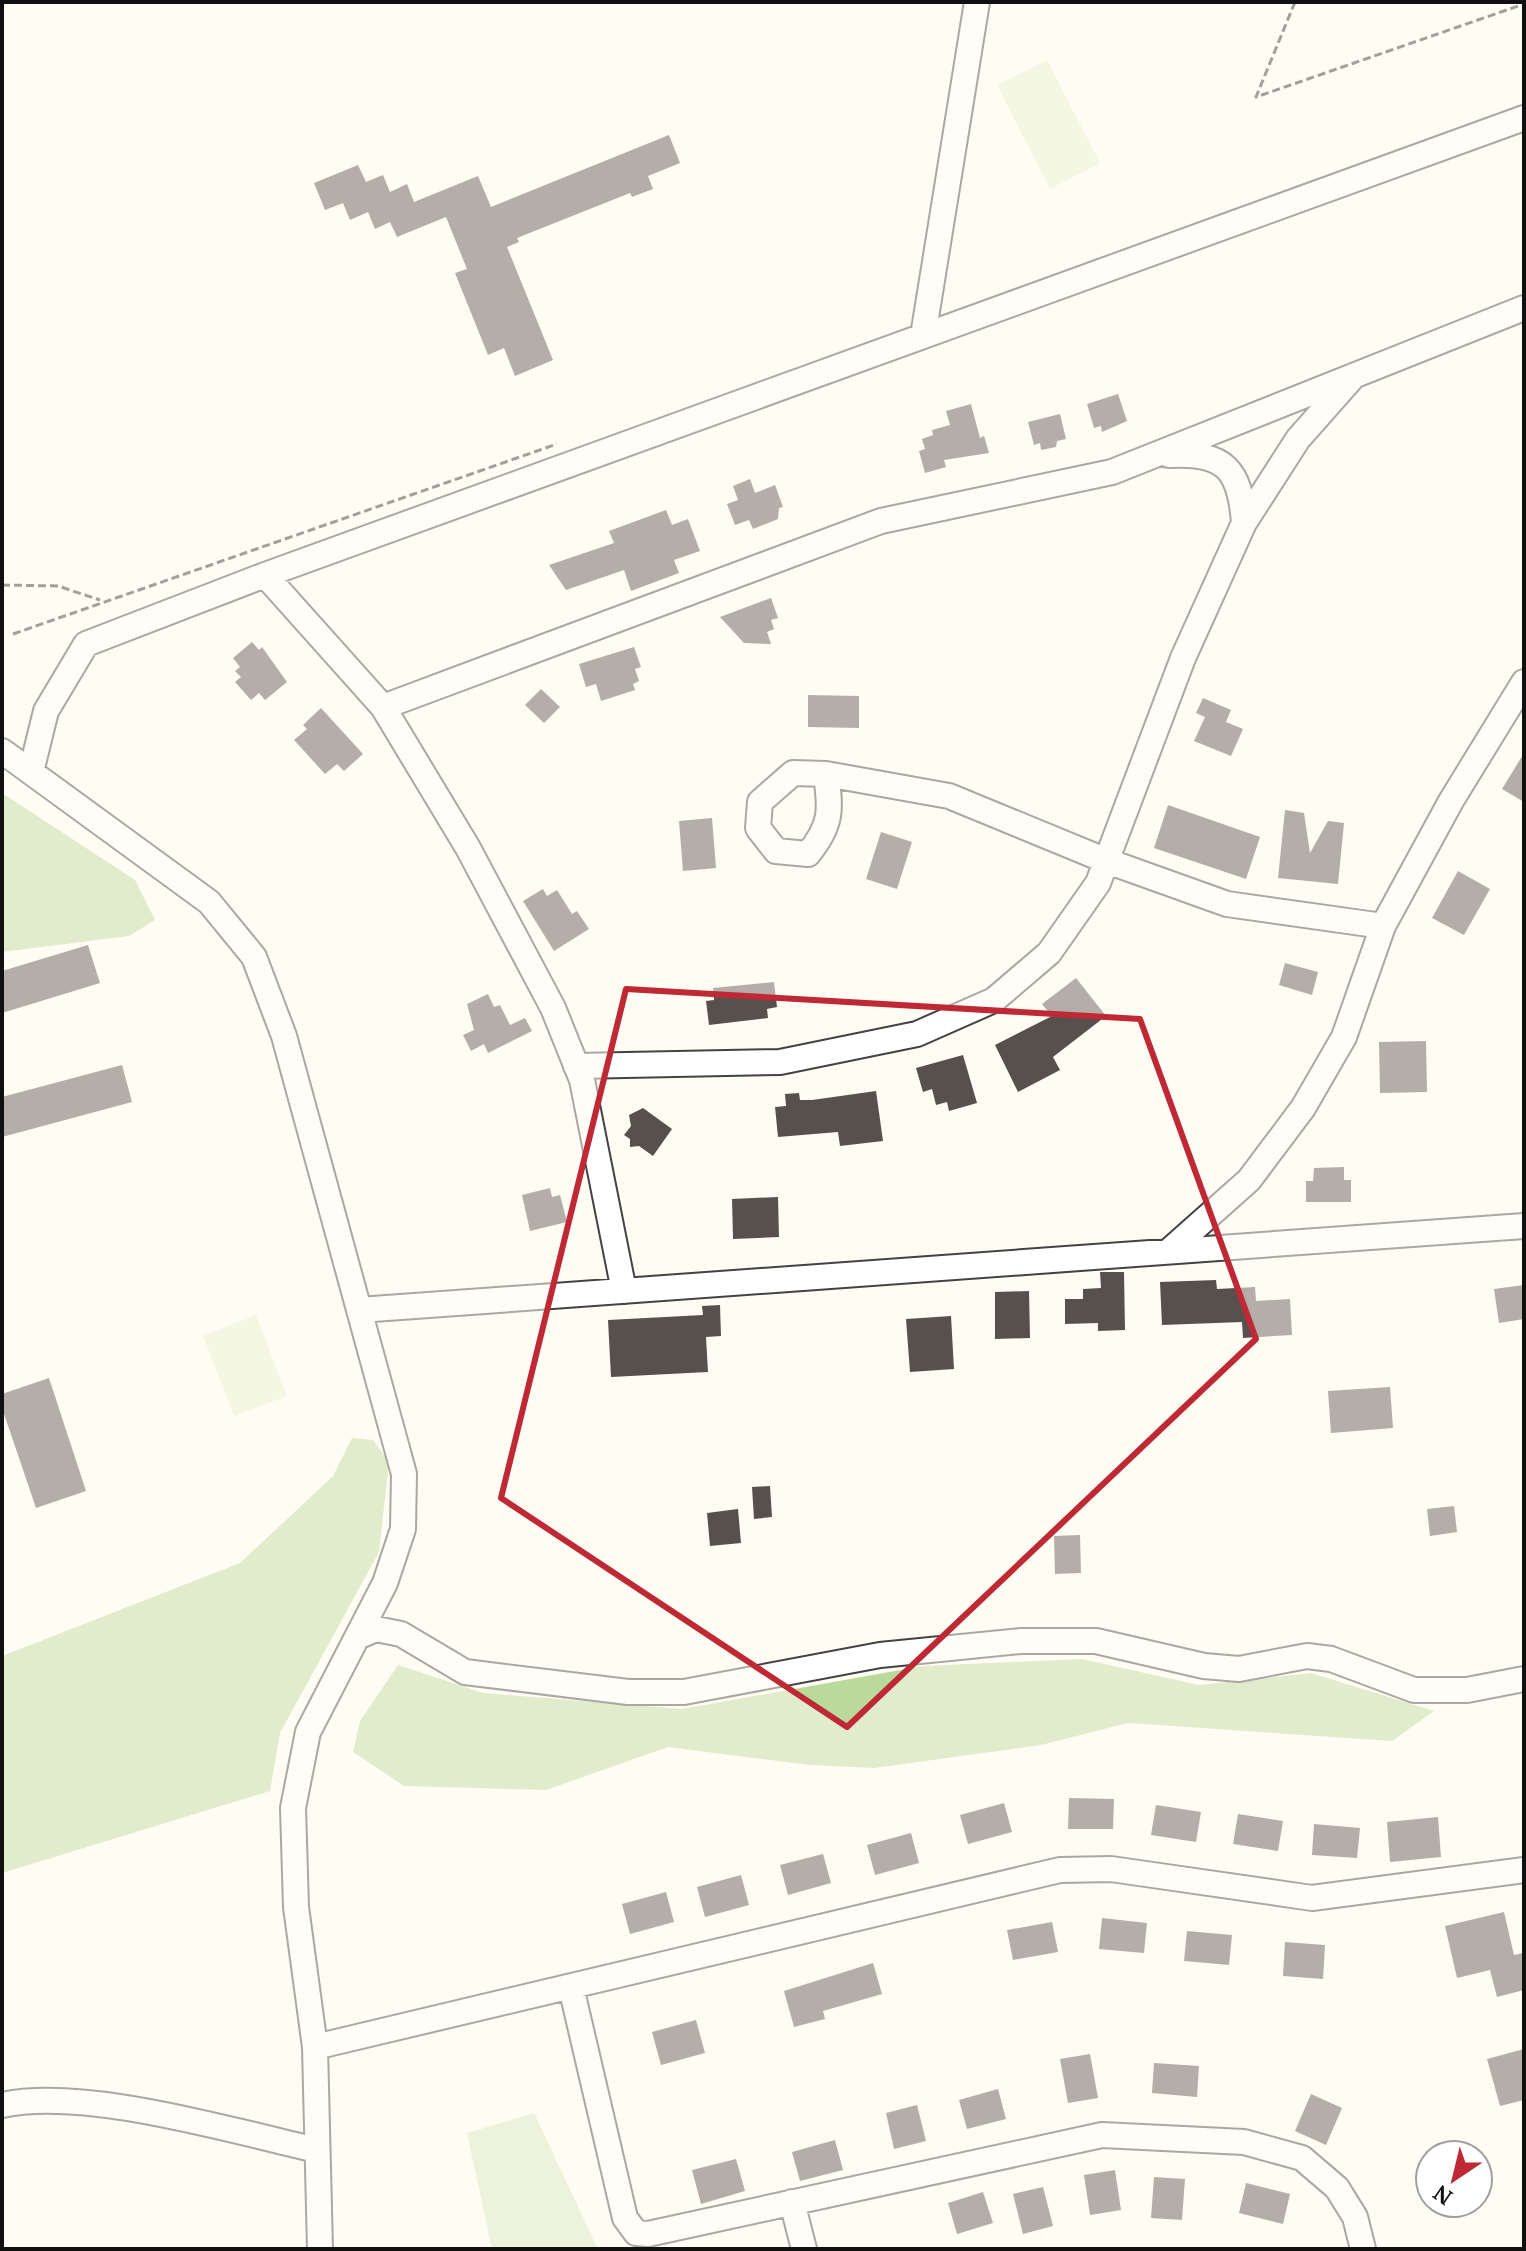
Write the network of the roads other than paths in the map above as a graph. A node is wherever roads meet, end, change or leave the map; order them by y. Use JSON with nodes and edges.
{"nodes":[{"id":1,"x":977,"y":2,"type":"edge"},
{"id":2,"x":1524,"y":118,"type":"edge"},
{"id":3,"x":1524,"y":308,"type":"edge"},
{"id":4,"x":923,"y":336,"type":"junction"},
{"id":5,"x":1354,"y":376,"type":"junction"},
{"id":6,"x":1154,"y":455,"type":"junction"},
{"id":7,"x":1244,"y":523,"type":"junction"},
{"id":8,"x":265,"y":575,"type":"junction"},
{"id":9,"x":1524,"y":682,"type":"edge"},
{"id":10,"x":383,"y":707,"type":"junction"},
{"id":11,"x":2,"y":751,"type":"edge"},
{"id":12,"x":31,"y":772,"type":"junction"},
{"id":13,"x":826,"y":774,"type":"dead end"},
{"id":14,"x":1107,"y":861,"type":"junction"},
{"id":15,"x":1383,"y":926,"type":"junction"},
{"id":16,"x":576,"y":1066,"type":"junction"},
{"id":17,"x":1524,"y":1226,"type":"edge"},
{"id":18,"x":1169,"y":1251,"type":"junction"},
{"id":19,"x":624,"y":1291,"type":"junction"},
{"id":20,"x":359,"y":1310,"type":"junction"},
{"id":21,"x":357,"y":1637,"type":"junction"},
{"id":22,"x":1524,"y":1679,"type":"edge"},
{"id":23,"x":1523,"y":1875,"type":"edge"},
{"id":24,"x":571,"y":1987,"type":"junction"},
{"id":25,"x":315,"y":2047,"type":"junction"},
{"id":26,"x":2,"y":2105,"type":"edge"},
{"id":27,"x":317,"y":2150,"type":"junction"},
{"id":28,"x":792,"y":2202,"type":"junction"},
{"id":29,"x":320,"y":2249,"type":"edge"},
{"id":30,"x":804,"y":2249,"type":"edge"},
{"id":31,"x":1363,"y":2249,"type":"edge"}],
"edges":[{"from":1,"to":4,"type":"street"},
{"from":2,"to":4,"type":"street"},
{"from":3,"to":5,"type":"street"},
{"from":4,"to":8,"type":"street"},
{"from":5,"to":6,"type":"street"},
{"from":5,"to":7,"type":"street"},
{"from":6,"to":7,"type":"street"},
{"from":6,"to":10,"type":"street"},
{"from":7,"to":14,"type":"street"},
{"from":8,"to":10,"type":"street"},
{"from":8,"to":12,"type":"street"},
{"from":9,"to":15,"type":"street"},
{"from":10,"to":16,"type":"street"},
{"from":11,"to":12,"type":"street"},
{"from":12,"to":20,"type":"street"},
{"from":13,"to":14,"type":"street"},
{"from":14,"to":15,"type":"street"},
{"from":14,"to":16,"type":"street"},
{"from":15,"to":18,"type":"street"},
{"from":16,"to":19,"type":"street"},
{"from":17,"to":18,"type":"street"},
{"from":18,"to":19,"type":"street"},
{"from":19,"to":20,"type":"street"},
{"from":20,"to":21,"type":"street"},
{"from":21,"to":22,"type":"street"},
{"from":21,"to":25,"type":"street"},
{"from":23,"to":24,"type":"street"},
{"from":24,"to":25,"type":"street"},
{"from":24,"to":28,"type":"street"},
{"from":25,"to":27,"type":"street"},
{"from":26,"to":27,"type":"street"},
{"from":27,"to":29,"type":"street"},
{"from":28,"to":30,"type":"street"},
{"from":28,"to":31,"type":"street"}]}
